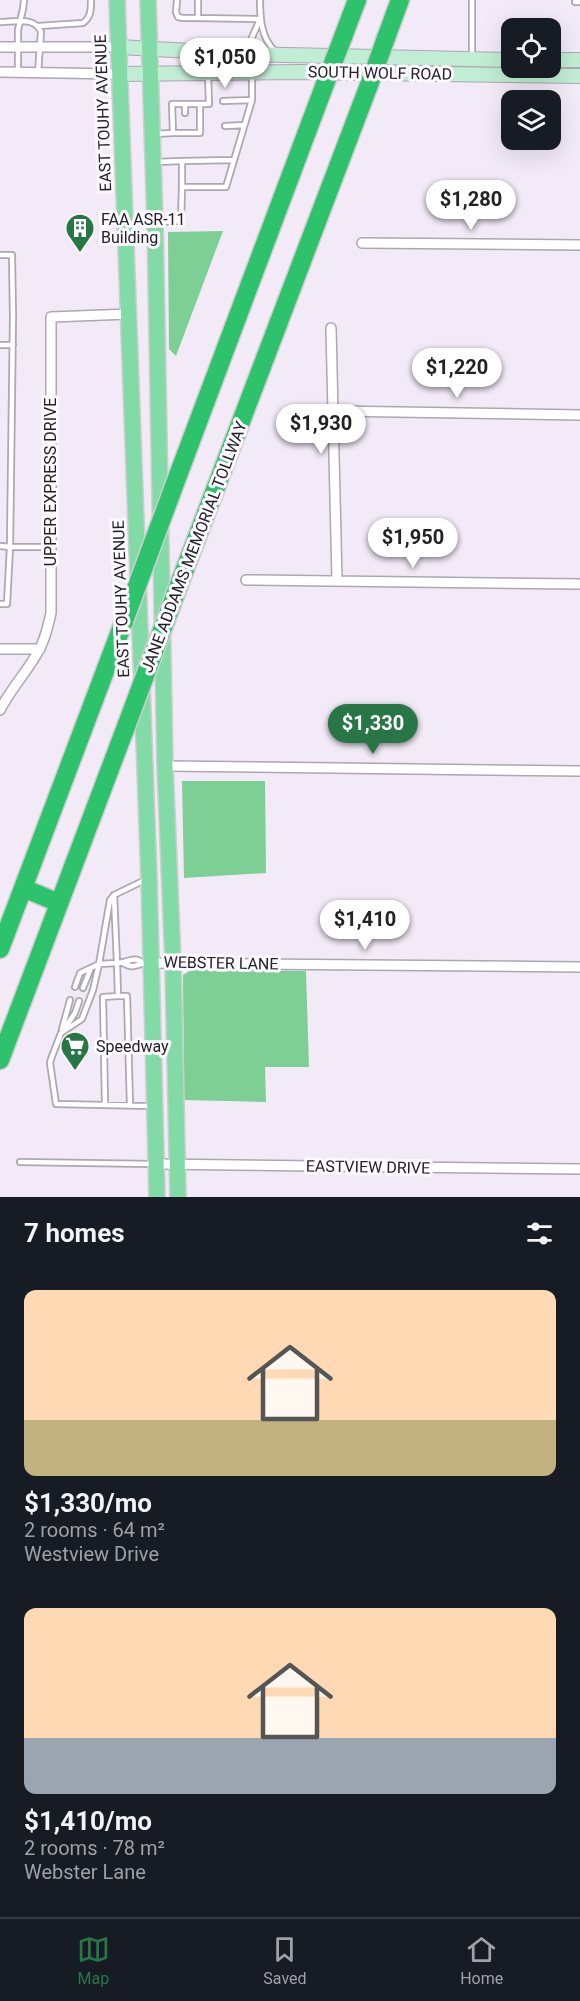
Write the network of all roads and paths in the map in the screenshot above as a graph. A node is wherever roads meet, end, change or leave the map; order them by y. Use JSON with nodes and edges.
{"nodes":[{"id":1,"x":24,"y":0,"type":"edge"},
{"id":2,"x":91,"y":0,"type":"edge"},
{"id":3,"x":117,"y":0,"type":"edge"},
{"id":4,"x":148,"y":0,"type":"edge"},
{"id":5,"x":260,"y":0,"type":"edge"},
{"id":6,"x":357,"y":0,"type":"edge"},
{"id":7,"x":400,"y":0,"type":"edge"},
{"id":8,"x":472,"y":0,"type":"edge"},
{"id":9,"x":176,"y":2,"type":"edge"},
{"id":10,"x":198,"y":3,"type":"edge"},
{"id":11,"x":183,"y":5,"type":"dead end"},
{"id":12,"x":192,"y":5,"type":"dead end"},
{"id":13,"x":198,"y":18,"type":"junction"},
{"id":14,"x":260,"y":19,"type":"junction"},
{"id":15,"x":0,"y":22,"type":"edge"},
{"id":16,"x":19,"y":22,"type":"junction"},
{"id":17,"x":39,"y":26,"type":"junction"},
{"id":18,"x":0,"y":47,"type":"edge"},
{"id":19,"x":18,"y":47,"type":"junction"},
{"id":20,"x":39,"y":47,"type":"junction"},
{"id":21,"x":119,"y":47,"type":"junction"},
{"id":22,"x":150,"y":49,"type":"junction"},
{"id":23,"x":241,"y":54,"type":"junction"},
{"id":24,"x":279,"y":55,"type":"junction"},
{"id":25,"x":472,"y":59,"type":"junction"},
{"id":26,"x":501,"y":60,"type":"edge"},
{"id":27,"x":561,"y":60,"type":"edge"},
{"id":28,"x":580,"y":60,"type":"edge"},
{"id":29,"x":0,"y":72,"type":"edge"},
{"id":30,"x":18,"y":73,"type":"junction"},
{"id":31,"x":38,"y":73,"type":"junction"},
{"id":32,"x":252,"y":73,"type":"junction"},
{"id":33,"x":120,"y":74,"type":"junction"},
{"id":34,"x":208,"y":74,"type":"junction"},
{"id":35,"x":151,"y":75,"type":"junction"},
{"id":36,"x":580,"y":76,"type":"edge"},
{"id":37,"x":252,"y":100,"type":"junction"},
{"id":38,"x":223,"y":101,"type":"dead end"},
{"id":39,"x":185,"y":104,"type":"junction"},
{"id":40,"x":200,"y":104,"type":"junction"},
{"id":41,"x":185,"y":113,"type":"dead end"},
{"id":42,"x":244,"y":125,"type":"junction"},
{"id":43,"x":186,"y":126,"type":"dead end"},
{"id":44,"x":225,"y":126,"type":"dead end"},
{"id":45,"x":186,"y":133,"type":"junction"},
{"id":46,"x":152,"y":134,"type":"junction"},
{"id":47,"x":173,"y":134,"type":"junction"},
{"id":48,"x":234,"y":160,"type":"junction"},
{"id":49,"x":182,"y":161,"type":"junction"},
{"id":50,"x":153,"y":162,"type":"junction"},
{"id":51,"x":182,"y":187,"type":"junction"},
{"id":52,"x":155,"y":222,"type":"junction"},
{"id":53,"x":362,"y":243,"type":"dead end"},
{"id":54,"x":580,"y":245,"type":"edge"},
{"id":55,"x":0,"y":255,"type":"edge"},
{"id":56,"x":129,"y":314,"type":"junction"},
{"id":57,"x":331,"y":328,"type":"dead end"},
{"id":58,"x":0,"y":345,"type":"edge"},
{"id":59,"x":13,"y":345,"type":"junction"},
{"id":60,"x":333,"y":411,"type":"junction"},
{"id":61,"x":580,"y":415,"type":"edge"},
{"id":62,"x":0,"y":546,"type":"edge"},
{"id":63,"x":10,"y":546,"type":"junction"},
{"id":64,"x":51,"y":547,"type":"junction"},
{"id":65,"x":246,"y":580,"type":"dead end"},
{"id":66,"x":337,"y":581,"type":"junction"},
{"id":67,"x":580,"y":584,"type":"edge"},
{"id":68,"x":0,"y":604,"type":"edge"},
{"id":69,"x":0,"y":649,"type":"edge"},
{"id":70,"x":40,"y":650,"type":"junction"},
{"id":71,"x":0,"y":710,"type":"edge"},
{"id":72,"x":165,"y":766,"type":"junction"},
{"id":73,"x":580,"y":771,"type":"edge"},
{"id":74,"x":149,"y":878,"type":"junction"},
{"id":75,"x":23,"y":888,"type":"junction"},
{"id":76,"x":114,"y":896,"type":"junction"},
{"id":77,"x":59,"y":903,"type":"junction"},
{"id":78,"x":0,"y":949,"type":"edge"},
{"id":79,"x":117,"y":963,"type":"junction"},
{"id":80,"x":147,"y":963,"type":"junction"},
{"id":81,"x":173,"y":963,"type":"junction"},
{"id":82,"x":99,"y":964,"type":"junction"},
{"id":83,"x":580,"y":967,"type":"edge"},
{"id":84,"x":90,"y":968,"type":"junction"},
{"id":85,"x":75,"y":987,"type":"dead end"},
{"id":86,"x":83,"y":988,"type":"dead end"},
{"id":87,"x":118,"y":996,"type":"junction"},
{"id":88,"x":70,"y":1000,"type":"dead end"},
{"id":89,"x":79,"y":1001,"type":"dead end"},
{"id":90,"x":61,"y":1033,"type":"junction"},
{"id":91,"x":0,"y":1060,"type":"edge"},
{"id":92,"x":105,"y":1104,"type":"junction"},
{"id":93,"x":130,"y":1105,"type":"junction"},
{"id":94,"x":155,"y":1106,"type":"junction"},
{"id":95,"x":20,"y":1162,"type":"dead end"},
{"id":96,"x":157,"y":1164,"type":"junction"},
{"id":97,"x":178,"y":1164,"type":"junction"},
{"id":98,"x":580,"y":1169,"type":"edge"},
{"id":99,"x":158,"y":1197,"type":"edge"},
{"id":100,"x":178,"y":1197,"type":"edge"}],
"edges":[{"from":1,"to":16,"type":"lane"},
{"from":2,"to":17,"type":"lane"},
{"from":3,"to":21,"type":"main road","name":"EAST TOUHY AVENUE"},
{"from":4,"to":22,"type":"main road"},
{"from":5,"to":14,"type":"lane"},
{"from":6,"to":75,"type":"highway","bridge":true},
{"from":7,"to":77,"type":"highway","name":"JANE ADDAMS MEMORIAL TOLLWAY","bridge":true},
{"from":8,"to":25,"type":"lane"},
{"from":9,"to":11,"type":"lane"},
{"from":9,"to":13,"type":"lane"},
{"from":10,"to":12,"type":"lane"},
{"from":10,"to":13,"type":"lane"},
{"from":13,"to":14,"type":"lane"},
{"from":14,"to":23,"type":"lane"},
{"from":14,"to":24,"type":"lane"},
{"from":15,"to":16,"type":"lane"},
{"from":16,"to":17,"type":"lane"},
{"from":16,"to":19,"type":"lane"},
{"from":17,"to":20,"type":"lane"},
{"from":18,"to":19,"type":"street","name":"SOUTH WOLF ROAD"},
{"from":19,"to":20,"type":"street","name":"SOUTH WOLF ROAD"},
{"from":19,"to":30,"type":"lane"},
{"from":20,"to":21,"type":"street","name":"SOUTH WOLF ROAD"},
{"from":20,"to":31,"type":"lane"},
{"from":21,"to":22,"type":"main road","name":"SOUTH WOLF ROAD"},
{"from":21,"to":33,"type":"main road","name":"EAST TOUHY AVENUE"},
{"from":22,"to":23,"type":"main road","name":"SOUTH WOLF ROAD"},
{"from":22,"to":35,"type":"main road"},
{"from":23,"to":24,"type":"main road","name":"SOUTH WOLF ROAD"},
{"from":24,"to":25,"type":"main road","name":"SOUTH WOLF ROAD"},
{"from":25,"to":26,"type":"main road","name":"SOUTH WOLF ROAD"},
{"from":27,"to":28,"type":"main road"},
{"from":29,"to":30,"type":"street","name":"SOUTH WOLF ROAD"},
{"from":30,"to":31,"type":"street","name":"SOUTH WOLF ROAD"},
{"from":31,"to":33,"type":"street","name":"SOUTH WOLF ROAD"},
{"from":32,"to":34,"type":"main road","name":"SOUTH WOLF ROAD"},
{"from":32,"to":36,"type":"main road","name":"SOUTH WOLF ROAD"},
{"from":32,"to":37,"type":"lane"},
{"from":33,"to":35,"type":"main road","name":"SOUTH WOLF ROAD"},
{"from":33,"to":56,"type":"main road","name":"EAST TOUHY AVENUE"},
{"from":34,"to":35,"type":"main road","name":"SOUTH WOLF ROAD"},
{"from":34,"to":40,"type":"lane"},
{"from":35,"to":46,"type":"main road"},
{"from":37,"to":38,"type":"lane"},
{"from":37,"to":42,"type":"lane"},
{"from":39,"to":40,"type":"lane"},
{"from":39,"to":41,"type":"lane"},
{"from":39,"to":47,"type":"lane"},
{"from":40,"to":45,"type":"lane"},
{"from":42,"to":44,"type":"lane"},
{"from":42,"to":48,"type":"lane"},
{"from":43,"to":45,"type":"lane"},
{"from":45,"to":47,"type":"lane"},
{"from":46,"to":47,"type":"lane"},
{"from":46,"to":50,"type":"main road"},
{"from":48,"to":49,"type":"lane"},
{"from":48,"to":51,"type":"lane"},
{"from":49,"to":50,"type":"lane"},
{"from":49,"to":51,"type":"lane"},
{"from":50,"to":52,"type":"main road"},
{"from":51,"to":52,"type":"lane"},
{"from":52,"to":72,"type":"main road"},
{"from":53,"to":54,"type":"street"},
{"from":55,"to":59,"type":"lane"},
{"from":56,"to":64,"type":"street","name":"UPPER EXPRESS DRIVE"},
{"from":56,"to":74,"type":"main road","name":"EAST TOUHY AVENUE"},
{"from":57,"to":60,"type":"street"},
{"from":58,"to":59,"type":"lane"},
{"from":59,"to":63,"type":"lane"},
{"from":60,"to":61,"type":"street"},
{"from":60,"to":66,"type":"street"},
{"from":62,"to":63,"type":"lane"},
{"from":63,"to":64,"type":"lane"},
{"from":63,"to":68,"type":"lane"},
{"from":64,"to":70,"type":"street","name":"UPPER EXPRESS DRIVE"},
{"from":65,"to":66,"type":"street"},
{"from":66,"to":67,"type":"street"},
{"from":69,"to":70,"type":"street"},
{"from":70,"to":71,"type":"street","name":"UPPER EXPRESS DRIVE"},
{"from":72,"to":73,"type":"street"},
{"from":72,"to":81,"type":"main road"},
{"from":74,"to":76,"type":"lane"},
{"from":74,"to":80,"type":"main road","name":"EAST TOUHY AVENUE"},
{"from":75,"to":77,"type":"highway"},
{"from":75,"to":78,"type":"highway"},
{"from":76,"to":79,"type":"lane"},
{"from":76,"to":82,"type":"lane"},
{"from":77,"to":91,"type":"highway","name":"JANE ADDAMS MEMORIAL TOLLWAY"},
{"from":79,"to":80,"type":"lane"},
{"from":79,"to":82,"type":"lane"},
{"from":79,"to":87,"type":"lane"},
{"from":80,"to":81,"type":"street","name":"WEBSTER LANE"},
{"from":80,"to":94,"type":"main road","name":"EAST TOUHY AVENUE"},
{"from":81,"to":83,"type":"street","name":"WEBSTER LANE"},
{"from":81,"to":97,"type":"main road"},
{"from":82,"to":84,"type":"lane"},
{"from":82,"to":90,"type":"lane"},
{"from":84,"to":85,"type":"lane"},
{"from":84,"to":86,"type":"lane"},
{"from":87,"to":92,"type":"lane"},
{"from":87,"to":93,"type":"lane"},
{"from":88,"to":90,"type":"lane"},
{"from":89,"to":90,"type":"lane"},
{"from":90,"to":92,"type":"lane"},
{"from":92,"to":93,"type":"lane"},
{"from":93,"to":94,"type":"lane"},
{"from":94,"to":96,"type":"main road","name":"EAST TOUHY AVENUE"},
{"from":95,"to":96,"type":"lane"},
{"from":96,"to":97,"type":"street","name":"EASTVIEW DRIVE"},
{"from":96,"to":99,"type":"main road","name":"EAST TOUHY AVENUE"},
{"from":97,"to":98,"type":"street","name":"EASTVIEW DRIVE"},
{"from":97,"to":100,"type":"main road"}]}
